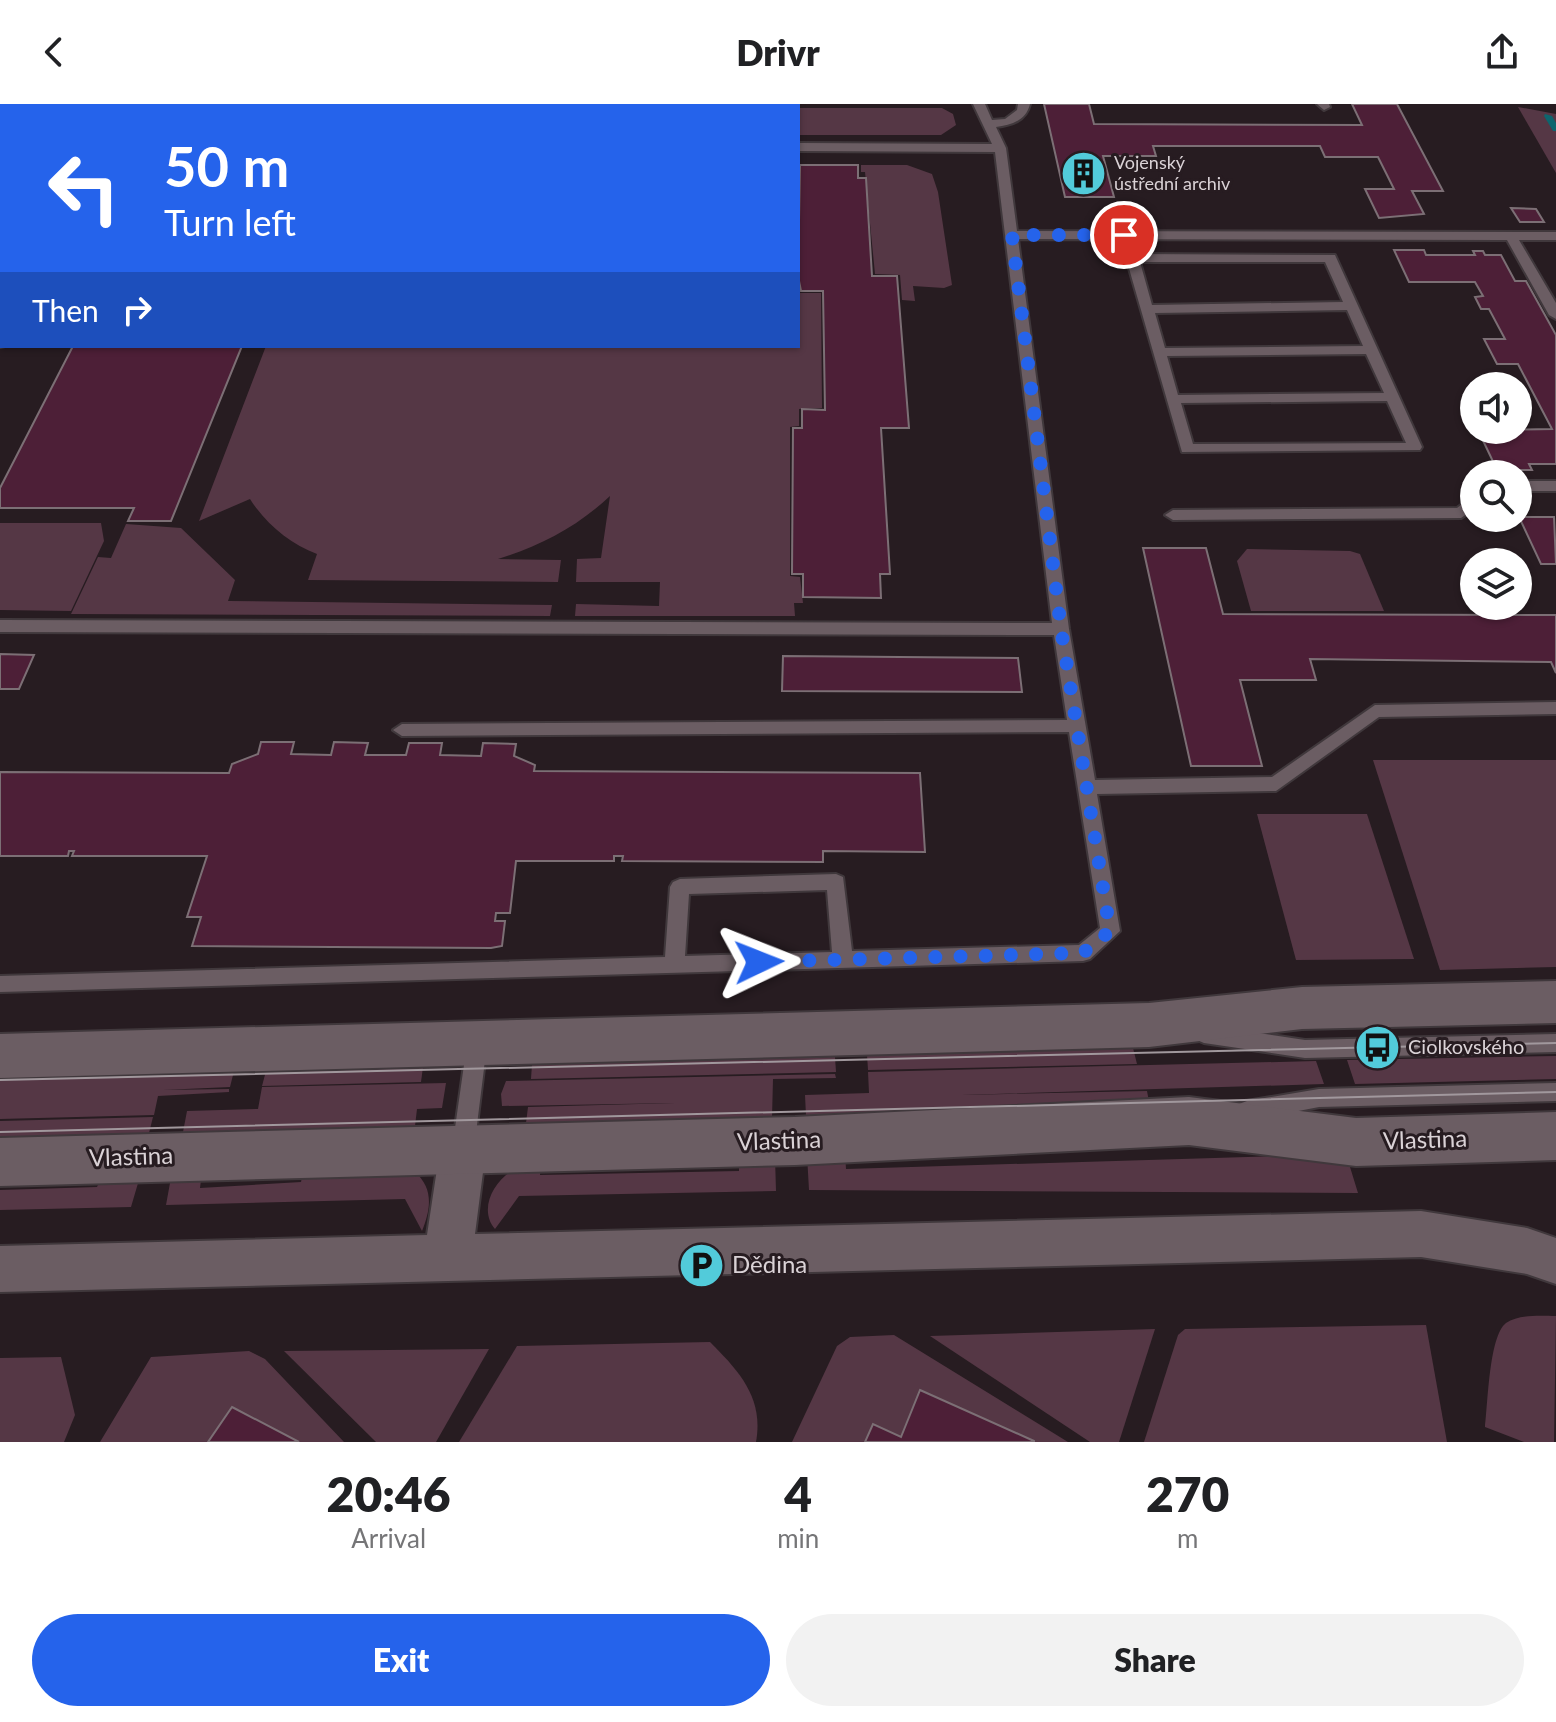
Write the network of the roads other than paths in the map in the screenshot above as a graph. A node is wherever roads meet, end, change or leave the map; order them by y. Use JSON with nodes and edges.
{"nodes":[{"id":1,"x":979,"y":104,"type":"edge"},
{"id":2,"x":1024,"y":104,"type":"edge"},
{"id":3,"x":989,"y":124,"type":"junction"},
{"id":4,"x":800,"y":147,"type":"edge"},
{"id":5,"x":1000,"y":148,"type":"junction"},
{"id":6,"x":1012,"y":235,"type":"junction"},
{"id":7,"x":1151,"y":235,"type":"junction"},
{"id":8,"x":1511,"y":236,"type":"junction"},
{"id":9,"x":1556,"y":236,"type":"edge"},
{"id":10,"x":1158,"y":258,"type":"junction"},
{"id":11,"x":1352,"y":306,"type":"junction"},
{"id":12,"x":1147,"y":309,"type":"junction"},
{"id":13,"x":1556,"y":315,"type":"edge"},
{"id":14,"x":1371,"y":350,"type":"junction"},
{"id":15,"x":1161,"y":352,"type":"junction"},
{"id":16,"x":1393,"y":397,"type":"junction"},
{"id":17,"x":1176,"y":399,"type":"junction"},
{"id":18,"x":1532,"y":486,"type":"edge"},
{"id":19,"x":1556,"y":486,"type":"edge"},
{"id":20,"x":1460,"y":513,"type":"edge"},
{"id":21,"x":1173,"y":515,"type":"dead end"},
{"id":22,"x":0,"y":626,"type":"edge"},
{"id":23,"x":1061,"y":629,"type":"junction"},
{"id":24,"x":1556,"y":708,"type":"edge"},
{"id":25,"x":1075,"y":726,"type":"junction"},
{"id":26,"x":402,"y":730,"type":"dead end"},
{"id":27,"x":1086,"y":787,"type":"junction"},
{"id":28,"x":843,"y":960,"type":"junction"},
{"id":29,"x":674,"y":965,"type":"junction"},
{"id":30,"x":0,"y":984,"type":"edge"},
{"id":31,"x":1556,"y":1002,"type":"edge"},
{"id":32,"x":1149,"y":1025,"type":"junction"},
{"id":33,"x":478,"y":1041,"type":"junction"},
{"id":34,"x":1556,"y":1043,"type":"edge"},
{"id":35,"x":0,"y":1056,"type":"edge"},
{"id":36,"x":1556,"y":1092,"type":"edge"},
{"id":37,"x":1189,"y":1121,"type":"junction"},
{"id":38,"x":1556,"y":1136,"type":"edge"},
{"id":39,"x":463,"y":1149,"type":"junction"},
{"id":40,"x":0,"y":1162,"type":"edge"},
{"id":41,"x":448,"y":1258,"type":"junction"},
{"id":42,"x":1556,"y":1261,"type":"edge"},
{"id":43,"x":0,"y":1269,"type":"edge"}],
"edges":[{"from":1,"to":3,"type":"lane"},
{"from":2,"to":3,"type":"lane"},
{"from":3,"to":5,"type":"lane"},
{"from":4,"to":5,"type":"lane"},
{"from":5,"to":6,"type":"lane"},
{"from":6,"to":7,"type":"lane"},
{"from":6,"to":23,"type":"lane"},
{"from":7,"to":8,"type":"lane"},
{"from":7,"to":10,"type":"lane"},
{"from":8,"to":9,"type":"lane"},
{"from":8,"to":13,"type":"lane"},
{"from":10,"to":11,"type":"lane"},
{"from":10,"to":12,"type":"lane"},
{"from":11,"to":12,"type":"lane"},
{"from":11,"to":14,"type":"lane"},
{"from":12,"to":15,"type":"lane"},
{"from":14,"to":15,"type":"lane"},
{"from":14,"to":16,"type":"lane"},
{"from":15,"to":17,"type":"lane"},
{"from":16,"to":17,"type":"lane"},
{"from":16,"to":17,"type":"lane"},
{"from":18,"to":19,"type":"lane"},
{"from":20,"to":21,"type":"lane"},
{"from":22,"to":23,"type":"lane"},
{"from":23,"to":25,"type":"lane"},
{"from":24,"to":27,"type":"lane"},
{"from":25,"to":26,"type":"lane"},
{"from":25,"to":27,"type":"lane"},
{"from":27,"to":28,"type":"lane"},
{"from":28,"to":29,"type":"lane"},
{"from":28,"to":29,"type":"lane"},
{"from":29,"to":30,"type":"lane"},
{"from":31,"to":32,"type":"street"},
{"from":32,"to":33,"type":"street"},
{"from":32,"to":34,"type":"lane"},
{"from":33,"to":35,"type":"street"},
{"from":33,"to":39,"type":"lane"},
{"from":36,"to":37,"type":"lane"},
{"from":37,"to":38,"type":"street","name":"Vlastina"},
{"from":37,"to":39,"type":"street","name":"Vlastina"},
{"from":39,"to":40,"type":"street","name":"Vlastina"},
{"from":39,"to":41,"type":"street"},
{"from":41,"to":42,"type":"street"},
{"from":41,"to":43,"type":"street"}]}
